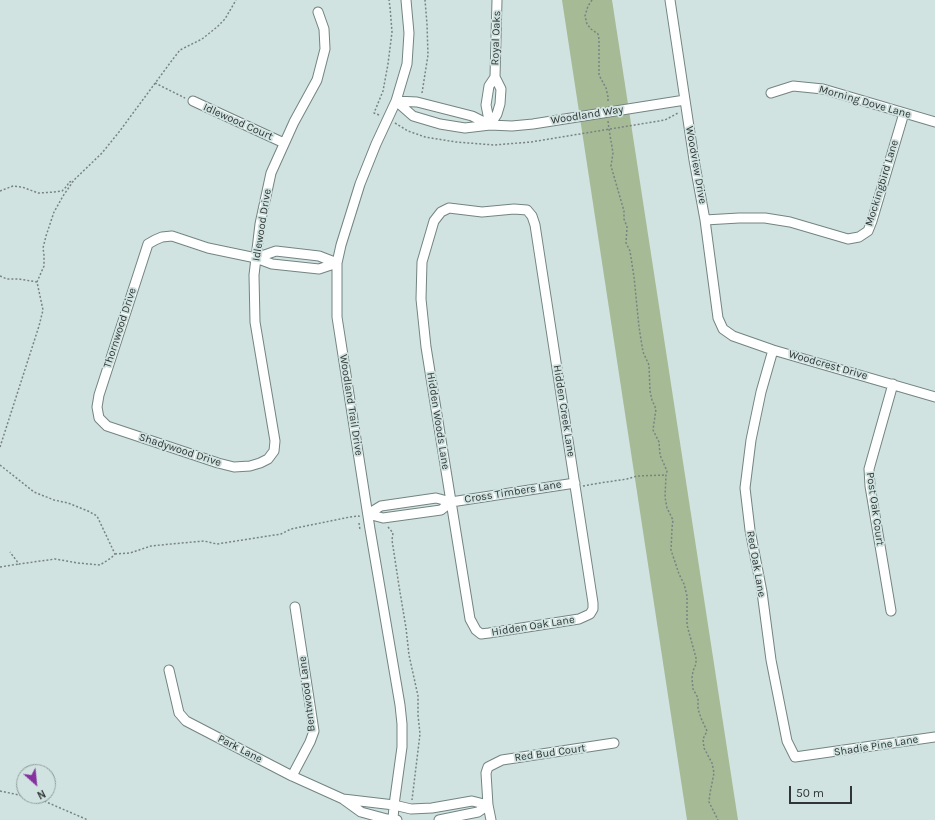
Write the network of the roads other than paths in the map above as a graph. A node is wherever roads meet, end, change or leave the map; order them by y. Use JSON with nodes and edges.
{"nodes":[{"id":1,"x":406,"y":0,"type":"edge"},
{"id":2,"x":497,"y":0,"type":"edge"},
{"id":3,"x":670,"y":0,"type":"edge"},
{"id":4,"x":318,"y":12,"type":"dead end"},
{"id":5,"x":495,"y":77,"type":"junction"},
{"id":6,"x":771,"y":93,"type":"dead end"},
{"id":7,"x":685,"y":100,"type":"junction"},
{"id":8,"x":192,"y":101,"type":"road end"},
{"id":9,"x":396,"y":101,"type":"junction"},
{"id":10,"x":904,"y":113,"type":"junction"},
{"id":11,"x":935,"y":122,"type":"edge"},
{"id":12,"x":490,"y":125,"type":"junction"},
{"id":13,"x":284,"y":143,"type":"junction"},
{"id":14,"x":441,"y":212,"type":"joint"},
{"id":15,"x":705,"y":220,"type":"junction"},
{"id":16,"x":256,"y":258,"type":"junction"},
{"id":17,"x":337,"y":263,"type":"junction"},
{"id":18,"x":723,"y":329,"type":"joint"},
{"id":19,"x":774,"y":350,"type":"junction"},
{"id":20,"x":893,"y":384,"type":"junction"},
{"id":21,"x":935,"y":397,"type":"edge"},
{"id":22,"x":106,"y":426,"type":"joint"},
{"id":23,"x":274,"y":451,"type":"joint"},
{"id":24,"x":575,"y":485,"type":"junction"},
{"id":25,"x":451,"y":502,"type":"junction"},
{"id":26,"x":368,"y":514,"type":"junction"},
{"id":27,"x":295,"y":607,"type":"dead end"},
{"id":28,"x":891,"y":612,"type":"dead end"},
{"id":29,"x":590,"y":614,"type":"joint"},
{"id":30,"x":476,"y":630,"type":"joint"},
{"id":31,"x":169,"y":670,"type":"dead end"},
{"id":32,"x":935,"y":737,"type":"edge"},
{"id":33,"x":614,"y":743,"type":"dead end"},
{"id":34,"x":816,"y":755,"type":"joint"},
{"id":35,"x":292,"y":776,"type":"junction"},
{"id":36,"x":343,"y":799,"type":"junction"},
{"id":37,"x":394,"y":805,"type":"junction"},
{"id":38,"x":488,"y":805,"type":"junction"},
{"id":39,"x":393,"y":820,"type":"edge"},
{"id":40,"x":397,"y":820,"type":"edge"},
{"id":41,"x":439,"y":820,"type":"edge"},
{"id":42,"x":491,"y":820,"type":"edge"}],
"edges":[{"from":1,"to":9,"type":"street","name":"Woodland Trail Drive"},
{"from":2,"to":5,"type":"street","name":"Royal Oaks"},
{"from":3,"to":7,"type":"street","name":"Woodview Drive"},
{"from":4,"to":13,"type":"street","name":"Idlewood Drive"},
{"from":5,"to":12,"type":"street","name":"Royal Oaks"},
{"from":5,"to":12,"type":"street","name":"Royal Oaks"},
{"from":6,"to":10,"type":"street","name":"Morning Dove Lane"},
{"from":7,"to":12,"type":"street","name":"Woodland Way"},
{"from":7,"to":15,"type":"street","name":"Woodview Drive"},
{"from":8,"to":13,"type":"street","name":"Idlewood Court"},
{"from":9,"to":12,"type":"street","name":"Woodland Way"},
{"from":9,"to":12,"type":"street","name":"Woodland Way"},
{"from":9,"to":17,"type":"street","name":"Woodland Trail Drive"},
{"from":10,"to":11,"type":"street","name":"Morning Dove Lane"},
{"from":10,"to":15,"type":"street","name":"Mockingbird Lane"},
{"from":13,"to":16,"type":"street","name":"Idlewood Drive"},
{"from":14,"to":24,"type":"street","name":"Hidden Creek Lane"},
{"from":14,"to":25,"type":"street","name":"Hidden Woods Lane"},
{"from":15,"to":18,"type":"street","name":"Woodview Drive"},
{"from":16,"to":17,"type":"street"},
{"from":16,"to":17,"type":"street"},
{"from":16,"to":22,"type":"street","name":"Thornwood Drive"},
{"from":16,"to":23,"type":"street","name":"Idlewood Drive"},
{"from":17,"to":26,"type":"street","name":"Woodland Trail Drive"},
{"from":18,"to":19,"type":"street","name":"Woodcrest Drive"},
{"from":19,"to":20,"type":"street","name":"Woodcrest Drive"},
{"from":19,"to":34,"type":"street","name":"Red Oak Lane"},
{"from":20,"to":21,"type":"street","name":"Woodcrest Drive"},
{"from":20,"to":28,"type":"street","name":"Post Oak Court"},
{"from":22,"to":23,"type":"street","name":"Shadywood Drive"},
{"from":24,"to":25,"type":"street","name":"Cross Timbers Lane"},
{"from":24,"to":29,"type":"street","name":"Hidden Creek Lane"},
{"from":25,"to":26,"type":"street","name":"Cross Timbers Lane"},
{"from":25,"to":30,"type":"street","name":"Hidden Woods Lane"},
{"from":26,"to":37,"type":"street","name":"Woodland Trail Drive"},
{"from":27,"to":35,"type":"street","name":"Bentwood Lane"},
{"from":29,"to":30,"type":"street","name":"Hidden Oak Lane"},
{"from":31,"to":35,"type":"street","name":"Park Lane"},
{"from":32,"to":34,"type":"street","name":"Shadie Pine Lane"},
{"from":33,"to":38,"type":"street","name":"Red Bud Court"},
{"from":35,"to":36,"type":"street","name":"Park Lane"},
{"from":36,"to":37,"type":"street","name":"Park Lane"},
{"from":36,"to":39,"type":"street","name":"Park Lane"},
{"from":37,"to":38,"type":"street","name":"Park Lane"},
{"from":37,"to":39,"type":"street","name":"Woodland Trail Drive"},
{"from":38,"to":41,"type":"street"},
{"from":38,"to":42,"type":"street"},
{"from":39,"to":40,"type":"street","name":"Park Lane"}]}
